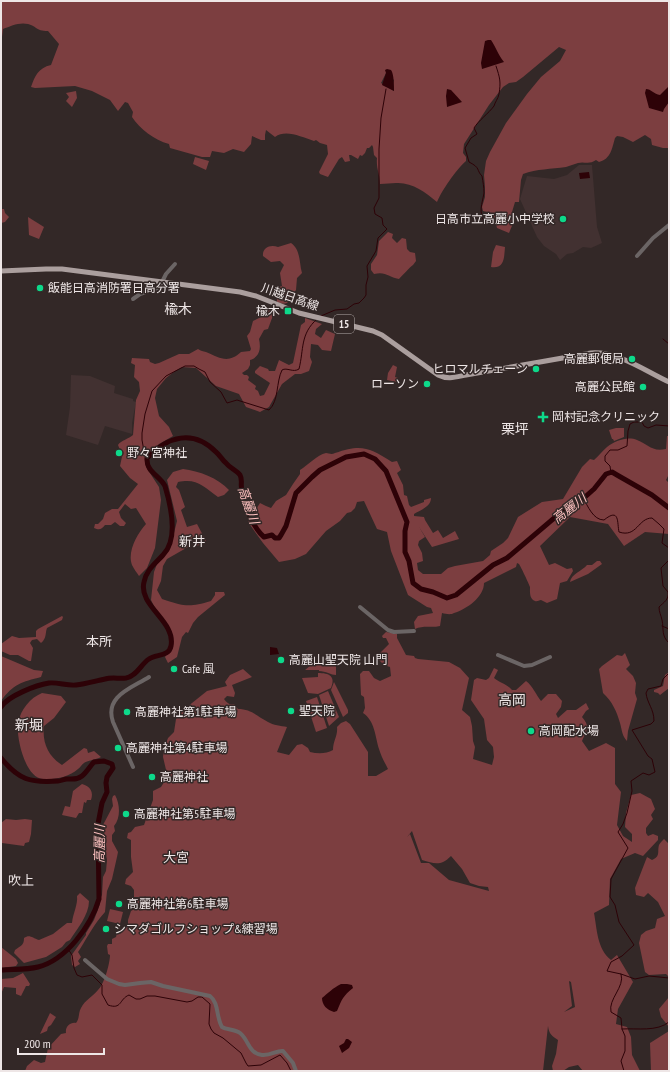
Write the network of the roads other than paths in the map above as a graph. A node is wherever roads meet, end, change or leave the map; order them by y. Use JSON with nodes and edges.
{"nodes":[{"id":1,"x":669,"y":225,"type":"edge"},
{"id":2,"x":637,"y":256,"type":"dead end"},
{"id":3,"x":175,"y":264,"type":"dead end"},
{"id":4,"x":1,"y":271,"type":"edge"},
{"id":5,"x":162,"y":282,"type":"junction"},
{"id":6,"x":133,"y":299,"type":"dead end"},
{"id":7,"x":669,"y":382,"type":"edge"},
{"id":8,"x":360,"y":607,"type":"dead end"},
{"id":9,"x":414,"y":631,"type":"dead end"},
{"id":10,"x":498,"y":655,"type":"dead end"},
{"id":11,"x":550,"y":658,"type":"dead end"},
{"id":12,"x":150,"y":677,"type":"dead end"},
{"id":13,"x":133,"y":767,"type":"dead end"},
{"id":14,"x":85,"y":960,"type":"dead end"},
{"id":15,"x":296,"y":1071,"type":"edge"}],
"edges":[{"from":1,"to":2,"type":"street"},
{"from":3,"to":5,"type":"street"},
{"from":4,"to":5,"type":"main road","name":"川越日高線","number":"15"},
{"from":5,"to":6,"type":"street"},
{"from":5,"to":7,"type":"main road","name":"川越日高線","number":"15"},
{"from":8,"to":9,"type":"street"},
{"from":10,"to":11,"type":"street"},
{"from":12,"to":13,"type":"street"},
{"from":14,"to":15,"type":"street"}]}
